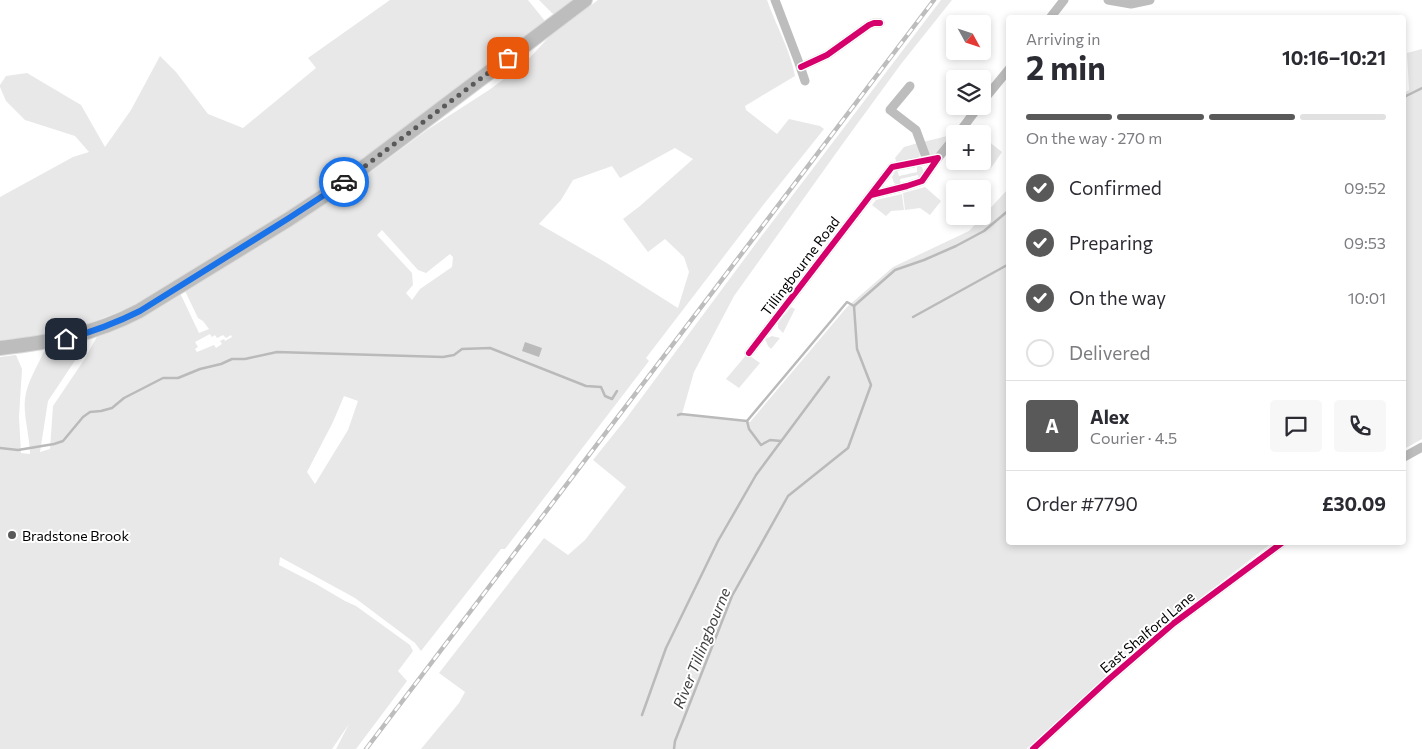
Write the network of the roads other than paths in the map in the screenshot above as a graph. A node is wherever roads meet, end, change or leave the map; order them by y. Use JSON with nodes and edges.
{"nodes":[{"id":1,"x":585,"y":0,"type":"edge"},
{"id":2,"x":775,"y":0,"type":"edge"},
{"id":3,"x":1064,"y":0,"type":"edge"},
{"id":4,"x":1108,"y":0,"type":"edge"},
{"id":5,"x":1150,"y":0,"type":"edge"},
{"id":6,"x":1052,"y":15,"type":"edge"},
{"id":7,"x":880,"y":23,"type":"dead end"},
{"id":8,"x":801,"y":67,"type":"junction"},
{"id":9,"x":1006,"y":73,"type":"edge"},
{"id":10,"x":805,"y":81,"type":"dead end"},
{"id":11,"x":910,"y":86,"type":"dead end"},
{"id":12,"x":991,"y":91,"type":"edge"},
{"id":13,"x":973,"y":115,"type":"edge"},
{"id":14,"x":965,"y":125,"type":"edge"},
{"id":15,"x":946,"y":148,"type":"edge"},
{"id":16,"x":938,"y":158,"type":"junction"},
{"id":17,"x":927,"y":160,"type":"junction"},
{"id":18,"x":871,"y":195,"type":"junction"},
{"id":19,"x":0,"y":348,"type":"edge"},
{"id":20,"x":749,"y":353,"type":"dead end"},
{"id":21,"x":1422,"y":447,"type":"edge"},
{"id":22,"x":1406,"y":456,"type":"edge"},
{"id":23,"x":1279,"y":545,"type":"edge"},
{"id":24,"x":1033,"y":749,"type":"edge"}],
"edges":[{"from":1,"to":19,"type":"main road"},
{"from":2,"to":8,"type":"street"},
{"from":3,"to":6,"type":"street"},
{"from":4,"to":5,"type":"street"},
{"from":7,"to":8,"type":"street"},
{"from":8,"to":10,"type":"street"},
{"from":9,"to":12,"type":"street"},
{"from":11,"to":17,"type":"street"},
{"from":13,"to":14,"type":"street"},
{"from":15,"to":16,"type":"street"},
{"from":16,"to":17,"type":"street","name":"Tillingbourne Road"},
{"from":16,"to":18,"type":"street"},
{"from":17,"to":18,"type":"street","name":"Tillingbourne Road"},
{"from":18,"to":20,"type":"street","name":"Tillingbourne Road"},
{"from":21,"to":22,"type":"street"},
{"from":23,"to":24,"type":"street","name":"East Shalford Lane"}]}
